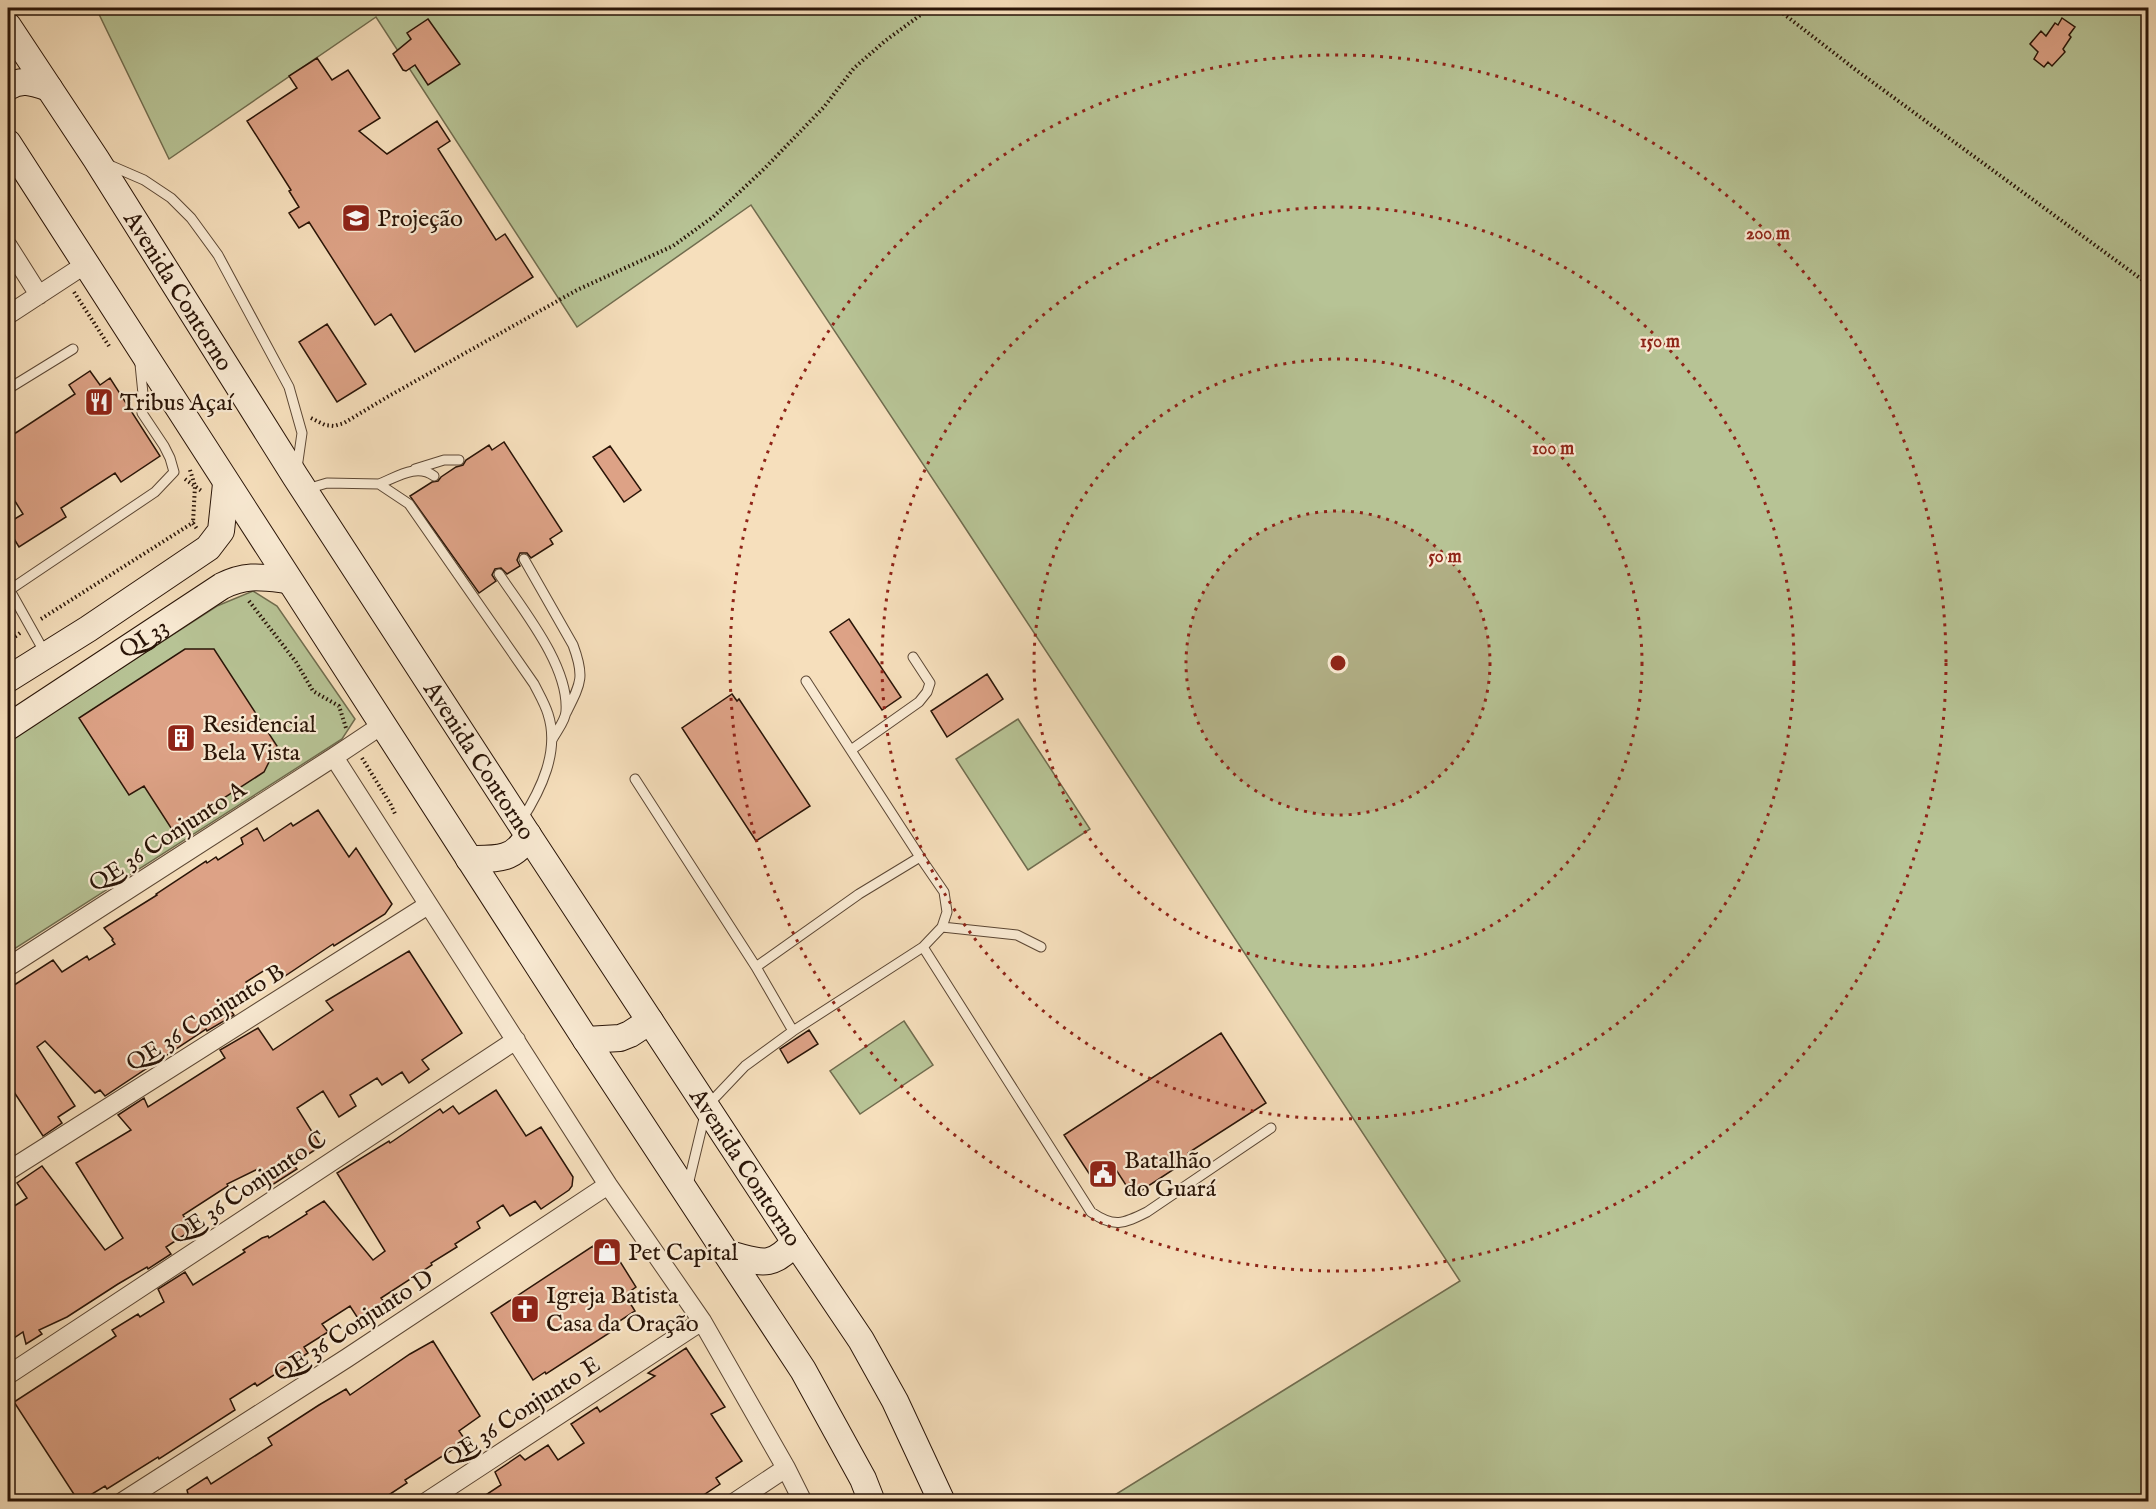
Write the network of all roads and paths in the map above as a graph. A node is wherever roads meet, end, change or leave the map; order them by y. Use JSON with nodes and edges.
{"nodes":[{"id":1,"x":930,"y":8,"type":"edge"},
{"id":2,"x":1776,"y":8,"type":"edge"},
{"id":3,"x":8,"y":26,"type":"edge"},
{"id":4,"x":8,"y":87,"type":"edge"},
{"id":5,"x":49,"y":88,"type":"junction"},
{"id":6,"x":8,"y":143,"type":"edge"},
{"id":7,"x":96,"y":159,"type":"junction"},
{"id":8,"x":8,"y":246,"type":"edge"},
{"id":9,"x":86,"y":264,"type":"junction"},
{"id":10,"x":2148,"y":284,"type":"edge"},
{"id":11,"x":39,"y":295,"type":"junction"},
{"id":12,"x":8,"y":315,"type":"edge"},
{"id":13,"x":128,"y":331,"type":"junction"},
{"id":14,"x":73,"y":350,"type":"dead end"},
{"id":15,"x":8,"y":389,"type":"edge"},
{"id":16,"x":295,"y":408,"type":"junction"},
{"id":17,"x":459,"y":460,"type":"dead end"},
{"id":18,"x":410,"y":471,"type":"junction"},
{"id":19,"x":174,"y":472,"type":"junction"},
{"id":20,"x":434,"y":476,"type":"dead end"},
{"id":21,"x":300,"y":483,"type":"junction"},
{"id":22,"x":379,"y":484,"type":"junction"},
{"id":23,"x":211,"y":487,"type":"junction"},
{"id":24,"x":205,"y":500,"type":"dead end"},
{"id":25,"x":199,"y":515,"type":"dead end"},
{"id":26,"x":524,"y":559,"type":"dead end"},
{"id":27,"x":499,"y":574,"type":"dead end"},
{"id":28,"x":288,"y":580,"type":"junction"},
{"id":29,"x":8,"y":589,"type":"edge"},
{"id":30,"x":30,"y":627,"type":"junction"},
{"id":31,"x":88,"y":629,"type":"junction"},
{"id":32,"x":8,"y":642,"type":"edge"},
{"id":33,"x":46,"y":655,"type":"junction"},
{"id":34,"x":913,"y":657,"type":"dead end"},
{"id":35,"x":108,"y":662,"type":"junction"},
{"id":36,"x":8,"y":679,"type":"edge"},
{"id":37,"x":806,"y":681,"type":"dead end"},
{"id":38,"x":566,"y":713,"type":"junction"},
{"id":39,"x":381,"y":724,"type":"junction"},
{"id":40,"x":8,"y":727,"type":"edge"},
{"id":41,"x":552,"y":740,"type":"junction"},
{"id":42,"x":850,"y":750,"type":"junction"},
{"id":43,"x":334,"y":757,"type":"junction"},
{"id":44,"x":635,"y":779,"type":"dead end"},
{"id":45,"x":524,"y":829,"type":"junction"},
{"id":46,"x":920,"y":857,"type":"junction"},
{"id":47,"x":469,"y":859,"type":"junction"},
{"id":48,"x":428,"y":905,"type":"junction"},
{"id":49,"x":942,"y":927,"type":"junction"},
{"id":50,"x":923,"y":947,"type":"junction"},
{"id":51,"x":1041,"y":947,"type":"dead end"},
{"id":52,"x":8,"y":967,"type":"edge"},
{"id":53,"x":756,"y":967,"type":"junction"},
{"id":54,"x":650,"y":1021,"type":"junction"},
{"id":55,"x":793,"y":1031,"type":"junction"},
{"id":56,"x":516,"y":1040,"type":"junction"},
{"id":57,"x":586,"y":1040,"type":"junction"},
{"id":58,"x":707,"y":1106,"type":"junction"},
{"id":59,"x":1271,"y":1128,"type":"dead end"},
{"id":60,"x":8,"y":1171,"type":"edge"},
{"id":61,"x":608,"y":1185,"type":"junction"},
{"id":62,"x":686,"y":1194,"type":"junction"},
{"id":63,"x":795,"y":1242,"type":"junction"},
{"id":64,"x":728,"y":1254,"type":"junction"},
{"id":65,"x":702,"y":1321,"type":"junction"},
{"id":66,"x":8,"y":1375,"type":"edge"},
{"id":67,"x":786,"y":1468,"type":"junction"},
{"id":68,"x":122,"y":1502,"type":"edge"},
{"id":69,"x":426,"y":1502,"type":"edge"},
{"id":70,"x":735,"y":1502,"type":"edge"},
{"id":71,"x":802,"y":1502,"type":"edge"},
{"id":72,"x":872,"y":1502,"type":"edge"},
{"id":73,"x":942,"y":1502,"type":"edge"}],
"edges":[{"from":1,"to":16,"type":"path"},
{"from":2,"to":10,"type":"path"},
{"from":3,"to":5,"type":"main road","name":"Avenida Contorno"},
{"from":4,"to":5,"type":"main road"},
{"from":5,"to":7,"type":"main road","name":"Avenida Contorno"},
{"from":6,"to":9,"type":"main road"},
{"from":7,"to":16,"type":"lane"},
{"from":7,"to":21,"type":"main road","name":"Avenida Contorno"},
{"from":8,"to":11,"type":"street"},
{"from":9,"to":11,"type":"street"},
{"from":9,"to":13,"type":"main road"},
{"from":11,"to":12,"type":"street"},
{"from":13,"to":19,"type":"lane"},
{"from":13,"to":23,"type":"main road"},
{"from":14,"to":15,"type":"lane"},
{"from":16,"to":21,"type":"lane"},
{"from":17,"to":18,"type":"lane"},
{"from":18,"to":20,"type":"lane"},
{"from":18,"to":22,"type":"lane"},
{"from":19,"to":23,"type":"path"},
{"from":19,"to":29,"type":"lane"},
{"from":21,"to":22,"type":"lane"},
{"from":21,"to":45,"type":"main road","name":"Avenida Contorno"},
{"from":22,"to":41,"type":"lane"},
{"from":23,"to":24,"type":"path"},
{"from":23,"to":28,"type":"main road"},
{"from":23,"to":31,"type":"main road","name":"QI 33"},
{"from":25,"to":30,"type":"path"},
{"from":26,"to":38,"type":"lane"},
{"from":27,"to":38,"type":"lane"},
{"from":28,"to":35,"type":"main road","name":"QI 33"},
{"from":28,"to":39,"type":"main road"},
{"from":29,"to":30,"type":"lane"},
{"from":30,"to":32,"type":"path"},
{"from":30,"to":33,"type":"lane"},
{"from":31,"to":33,"type":"main road","name":"QI 33"},
{"from":31,"to":35,"type":"main road"},
{"from":33,"to":36,"type":"main road","name":"QI 33"},
{"from":34,"to":42,"type":"lane"},
{"from":35,"to":40,"type":"main road","name":"QI 33"},
{"from":37,"to":42,"type":"lane"},
{"from":38,"to":41,"type":"lane"},
{"from":39,"to":43,"type":"street","name":"QE 36 Conjunto A"},
{"from":39,"to":47,"type":"main road"},
{"from":41,"to":45,"type":"lane"},
{"from":42,"to":46,"type":"lane"},
{"from":43,"to":48,"type":"street"},
{"from":43,"to":52,"type":"street","name":"QE 36 Conjunto A"},
{"from":44,"to":53,"type":"lane"},
{"from":45,"to":47,"type":"main road"},
{"from":45,"to":54,"type":"main road","name":"Avenida Contorno"},
{"from":46,"to":49,"type":"lane"},
{"from":46,"to":53,"type":"lane"},
{"from":47,"to":57,"type":"main road"},
{"from":48,"to":56,"type":"street"},
{"from":48,"to":60,"type":"street","name":"QE 36 Conjunto B"},
{"from":49,"to":50,"type":"lane"},
{"from":49,"to":51,"type":"lane"},
{"from":50,"to":55,"type":"lane"},
{"from":50,"to":59,"type":"lane"},
{"from":53,"to":55,"type":"lane"},
{"from":54,"to":57,"type":"main road"},
{"from":54,"to":58,"type":"main road","name":"Avenida Contorno"},
{"from":55,"to":58,"type":"lane"},
{"from":56,"to":61,"type":"street"},
{"from":56,"to":66,"type":"street","name":"QE 36 Conjunto C"},
{"from":57,"to":62,"type":"main road"},
{"from":58,"to":62,"type":"lane"},
{"from":58,"to":63,"type":"main road","name":"Avenida Contorno"},
{"from":61,"to":65,"type":"street"},
{"from":61,"to":68,"type":"street","name":"QE 36 Conjunto D"},
{"from":62,"to":64,"type":"main road"},
{"from":63,"to":64,"type":"main road"},
{"from":63,"to":73,"type":"main road","name":"Avenida Contorno"},
{"from":64,"to":72,"type":"main road"},
{"from":65,"to":67,"type":"street"},
{"from":65,"to":69,"type":"street","name":"QE 36 Conjunto E"},
{"from":67,"to":70,"type":"street"},
{"from":67,"to":71,"type":"street"}]}
